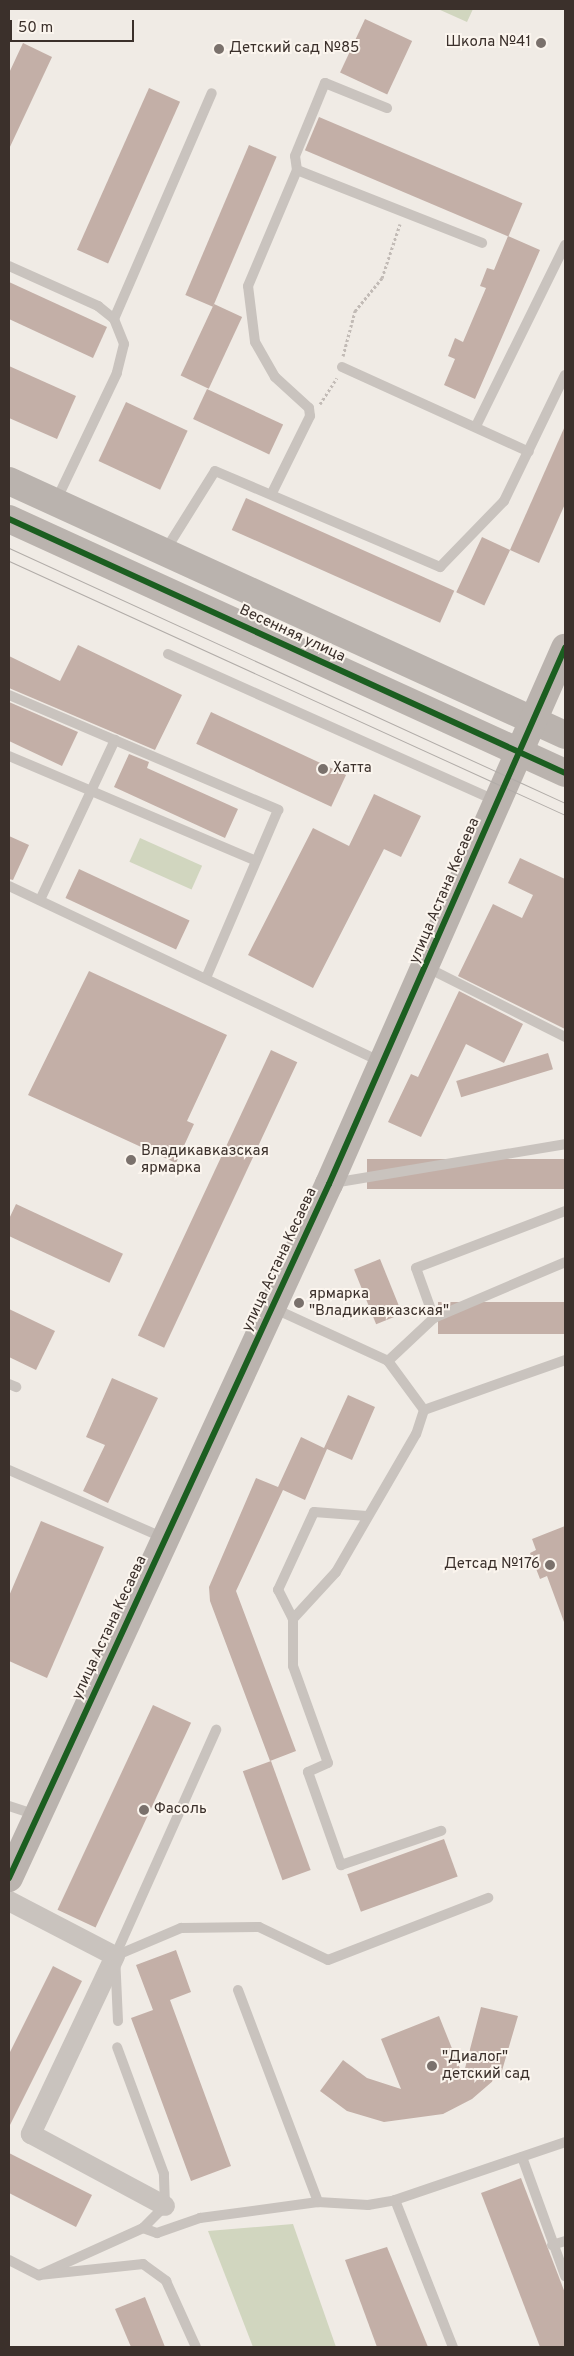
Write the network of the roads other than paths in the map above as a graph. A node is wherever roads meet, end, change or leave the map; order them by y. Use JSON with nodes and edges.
{"nodes":[{"id":1,"x":212,"y":93,"type":"dead end"},
{"id":2,"x":387,"y":108,"type":"dead end"},
{"id":3,"x":297,"y":170,"type":"junction"},
{"id":4,"x":482,"y":244,"type":"dead end"},
{"id":5,"x":565,"y":245,"type":"edge"},
{"id":6,"x":9,"y":266,"type":"edge"},
{"id":7,"x":114,"y":319,"type":"junction"},
{"id":8,"x":342,"y":367,"type":"road end"},
{"id":9,"x":565,"y":375,"type":"edge"},
{"id":10,"x":476,"y":426,"type":"junction"},
{"id":11,"x":529,"y":452,"type":"junction"},
{"id":12,"x":9,"y":481,"type":"edge"},
{"id":13,"x":272,"y":493,"type":"junction"},
{"id":14,"x":55,"y":502,"type":"junction"},
{"id":15,"x":9,"y":519,"type":"edge"},
{"id":16,"x":165,"y":552,"type":"junction"},
{"id":17,"x":565,"y":648,"type":"edge"},
{"id":18,"x":168,"y":654,"type":"dead end"},
{"id":19,"x":9,"y":695,"type":"edge"},
{"id":20,"x":533,"y":720,"type":"junction"},
{"id":21,"x":565,"y":735,"type":"edge"},
{"id":22,"x":114,"y":740,"type":"junction"},
{"id":23,"x":519,"y":752,"type":"junction"},
{"id":24,"x":9,"y":756,"type":"edge"},
{"id":25,"x":565,"y":773,"type":"edge"},
{"id":26,"x":91,"y":791,"type":"junction"},
{"id":27,"x":497,"y":801,"type":"junction"},
{"id":28,"x":256,"y":861,"type":"junction"},
{"id":29,"x":9,"y":886,"type":"edge"},
{"id":30,"x":40,"y":900,"type":"junction"},
{"id":31,"x":426,"y":967,"type":"junction"},
{"id":32,"x":207,"y":976,"type":"junction"},
{"id":33,"x":565,"y":1037,"type":"edge"},
{"id":34,"x":383,"y":1062,"type":"junction"},
{"id":35,"x":565,"y":1144,"type":"edge"},
{"id":36,"x":329,"y":1184,"type":"junction"},
{"id":37,"x":565,"y":1211,"type":"edge"},
{"id":38,"x":565,"y":1262,"type":"edge"},
{"id":39,"x":272,"y":1307,"type":"junction"},
{"id":40,"x":434,"y":1318,"type":"junction"},
{"id":41,"x":565,"y":1360,"type":"edge"},
{"id":42,"x":388,"y":1361,"type":"junction"},
{"id":43,"x":424,"y":1410,"type":"junction"},
{"id":44,"x":9,"y":1470,"type":"edge"},
{"id":45,"x":367,"y":1516,"type":"junction"},
{"id":46,"x":165,"y":1539,"type":"junction"},
{"id":47,"x":293,"y":1619,"type":"junction"},
{"id":48,"x":216,"y":1730,"type":"dead end"},
{"id":49,"x":9,"y":1806,"type":"edge"},
{"id":50,"x":38,"y":1815,"type":"junction"},
{"id":51,"x":440,"y":1831,"type":"dead end"},
{"id":52,"x":9,"y":1878,"type":"edge"},
{"id":53,"x":488,"y":1898,"type":"dead end"},
{"id":54,"x":9,"y":1901,"type":"edge"},
{"id":55,"x":115,"y":1956,"type":"junction"},
{"id":56,"x":238,"y":1990,"type":"dead end"},
{"id":57,"x":118,"y":2021,"type":"dead end"},
{"id":58,"x":117,"y":2047,"type":"dead end"},
{"id":59,"x":565,"y":2142,"type":"edge"},
{"id":60,"x":522,"y":2157,"type":"junction"},
{"id":61,"x":395,"y":2200,"type":"junction"},
{"id":62,"x":318,"y":2202,"type":"junction"},
{"id":63,"x":165,"y":2206,"type":"junction"},
{"id":64,"x":143,"y":2228,"type":"junction"},
{"id":65,"x":565,"y":2241,"type":"edge"},
{"id":66,"x":552,"y":2245,"type":"junction"},
{"id":67,"x":9,"y":2260,"type":"edge"},
{"id":68,"x":40,"y":2275,"type":"junction"},
{"id":69,"x":565,"y":2276,"type":"edge"},
{"id":70,"x":196,"y":2347,"type":"edge"},
{"id":71,"x":453,"y":2347,"type":"edge"}],
"edges":[{"from":1,"to":7,"type":"lane"},
{"from":2,"to":3,"type":"lane"},
{"from":3,"to":4,"type":"lane"},
{"from":3,"to":13,"type":"lane"},
{"from":5,"to":10,"type":"lane"},
{"from":6,"to":7,"type":"lane"},
{"from":7,"to":14,"type":"lane"},
{"from":8,"to":10,"type":"lane"},
{"from":9,"to":11,"type":"lane"},
{"from":10,"to":11,"type":"lane"},
{"from":11,"to":13,"type":"lane"},
{"from":12,"to":14,"type":"street","name":"Весенняя улица"},
{"from":13,"to":16,"type":"lane"},
{"from":14,"to":16,"type":"street","name":"Весенняя улица"},
{"from":15,"to":23,"type":"street","name":"Весенняя улица"},
{"from":16,"to":20,"type":"street","name":"Весенняя улица"},
{"from":17,"to":20,"type":"street","name":"улица Астана Кесаева"},
{"from":18,"to":27,"type":"lane"},
{"from":19,"to":22,"type":"lane"},
{"from":20,"to":21,"type":"street","name":"Весенняя улица"},
{"from":20,"to":23,"type":"street","name":"улица Астана Кесаева"},
{"from":22,"to":26,"type":"lane"},
{"from":22,"to":28,"type":"lane"},
{"from":23,"to":25,"type":"street","name":"Весенняя улица"},
{"from":23,"to":27,"type":"street","name":"улица Астана Кесаева"},
{"from":24,"to":26,"type":"lane"},
{"from":26,"to":28,"type":"lane"},
{"from":26,"to":30,"type":"lane"},
{"from":27,"to":31,"type":"street","name":"улица Астана Кесаева"},
{"from":28,"to":32,"type":"lane"},
{"from":29,"to":30,"type":"lane"},
{"from":30,"to":32,"type":"lane"},
{"from":31,"to":33,"type":"lane"},
{"from":31,"to":34,"type":"street","name":"улица Астана Кесаева"},
{"from":32,"to":34,"type":"lane"},
{"from":34,"to":36,"type":"street","name":"улица Астана Кесаева"},
{"from":35,"to":36,"type":"lane"},
{"from":36,"to":39,"type":"street","name":"улица Астана Кесаева"},
{"from":37,"to":40,"type":"lane"},
{"from":38,"to":40,"type":"lane"},
{"from":39,"to":42,"type":"lane"},
{"from":39,"to":46,"type":"street","name":"улица Астана Кесаева"},
{"from":40,"to":42,"type":"lane"},
{"from":41,"to":43,"type":"lane"},
{"from":42,"to":43,"type":"lane"},
{"from":43,"to":45,"type":"lane"},
{"from":44,"to":46,"type":"lane"},
{"from":45,"to":47,"type":"lane"},
{"from":45,"to":47,"type":"lane"},
{"from":46,"to":50,"type":"street","name":"улица Астана Кесаева"},
{"from":47,"to":51,"type":"lane"},
{"from":48,"to":55,"type":"lane"},
{"from":49,"to":50,"type":"lane"},
{"from":50,"to":52,"type":"street","name":"улица Астана Кесаева"},
{"from":53,"to":55,"type":"lane"},
{"from":54,"to":55,"type":"street"},
{"from":55,"to":57,"type":"lane"},
{"from":55,"to":63,"type":"street"},
{"from":56,"to":62,"type":"lane"},
{"from":58,"to":63,"type":"lane"},
{"from":59,"to":60,"type":"lane"},
{"from":60,"to":61,"type":"lane"},
{"from":60,"to":66,"type":"lane"},
{"from":61,"to":62,"type":"lane"},
{"from":61,"to":71,"type":"lane"},
{"from":62,"to":64,"type":"lane"},
{"from":63,"to":64,"type":"lane"},
{"from":64,"to":68,"type":"lane"},
{"from":65,"to":66,"type":"lane"},
{"from":66,"to":69,"type":"lane"},
{"from":67,"to":68,"type":"lane"},
{"from":68,"to":70,"type":"lane"}]}
